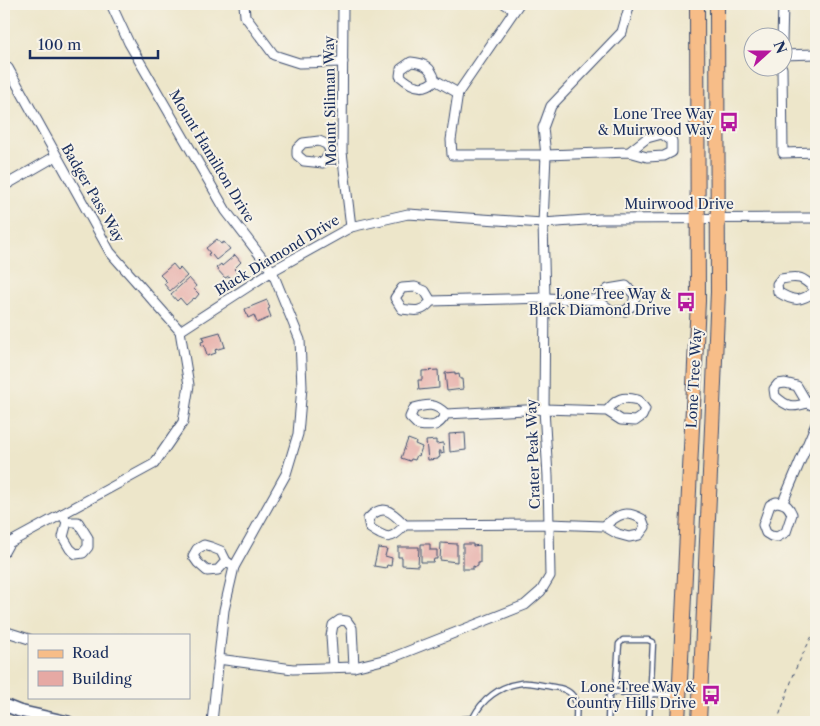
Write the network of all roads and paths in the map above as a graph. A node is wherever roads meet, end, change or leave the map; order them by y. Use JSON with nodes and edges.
{"nodes":[{"id":1,"x":111,"y":4,"type":"edge"},
{"id":2,"x":244,"y":4,"type":"edge"},
{"id":3,"x":343,"y":4,"type":"edge"},
{"id":4,"x":505,"y":4,"type":"edge"},
{"id":5,"x":630,"y":4,"type":"edge"},
{"id":6,"x":697,"y":4,"type":"edge"},
{"id":7,"x":717,"y":4,"type":"edge"},
{"id":8,"x":783,"y":4,"type":"edge"},
{"id":9,"x":516,"y":7,"type":"edge"},
{"id":10,"x":782,"y":28,"type":"edge"},
{"id":11,"x":816,"y":54,"type":"edge"},
{"id":12,"x":792,"y":55,"type":"edge"},
{"id":13,"x":343,"y":62,"type":"junction"},
{"id":14,"x":4,"y":69,"type":"edge"},
{"id":15,"x":782,"y":78,"type":"edge"},
{"id":16,"x":435,"y":80,"type":"dead end"},
{"id":17,"x":458,"y":93,"type":"junction"},
{"id":18,"x":331,"y":151,"type":"dead end"},
{"id":19,"x":342,"y":152,"type":"junction"},
{"id":20,"x":628,"y":152,"type":"dead end"},
{"id":21,"x":816,"y":152,"type":"edge"},
{"id":22,"x":546,"y":155,"type":"junction"},
{"id":23,"x":56,"y":156,"type":"junction"},
{"id":24,"x":4,"y":186,"type":"edge"},
{"id":25,"x":697,"y":218,"type":"junction"},
{"id":26,"x":717,"y":218,"type":"junction"},
{"id":27,"x":816,"y":218,"type":"edge"},
{"id":28,"x":543,"y":223,"type":"junction"},
{"id":29,"x":352,"y":227,"type":"junction"},
{"id":30,"x":272,"y":271,"type":"junction"},
{"id":31,"x":545,"y":298,"type":"junction"},
{"id":32,"x":597,"y":300,"type":"dead end"},
{"id":33,"x":431,"y":301,"type":"dead end"},
{"id":34,"x":180,"y":331,"type":"junction"},
{"id":35,"x":807,"y":403,"type":"dead end"},
{"id":36,"x":816,"y":407,"type":"edge"},
{"id":37,"x":544,"y":409,"type":"junction"},
{"id":38,"x":607,"y":411,"type":"dead end"},
{"id":39,"x":446,"y":414,"type":"dead end"},
{"id":40,"x":816,"y":424,"type":"edge"},
{"id":41,"x":783,"y":502,"type":"dead end"},
{"id":42,"x":549,"y":524,"type":"junction"},
{"id":43,"x":405,"y":525,"type":"dead end"},
{"id":44,"x":604,"y":526,"type":"dead end"},
{"id":45,"x":4,"y":552,"type":"edge"},
{"id":46,"x":226,"y":561,"type":"dead end"},
{"id":47,"x":234,"y":567,"type":"junction"},
{"id":48,"x":816,"y":628,"type":"edge"},
{"id":49,"x":4,"y":632,"type":"edge"},
{"id":50,"x":28,"y":639,"type":"edge"},
{"id":51,"x":218,"y":659,"type":"junction"},
{"id":52,"x":354,"y":666,"type":"junction"},
{"id":53,"x":333,"y":668,"type":"junction"},
{"id":54,"x":612,"y":692,"type":"junction"},
{"id":55,"x":651,"y":694,"type":"junction"},
{"id":56,"x":678,"y":695,"type":"junction"},
{"id":57,"x":4,"y":705,"type":"edge"},
{"id":58,"x":474,"y":720,"type":"edge"},
{"id":59,"x":68,"y":722,"type":"edge"},
{"id":60,"x":212,"y":722,"type":"edge"},
{"id":61,"x":439,"y":722,"type":"edge"},
{"id":62,"x":576,"y":722,"type":"edge"},
{"id":63,"x":608,"y":722,"type":"edge"},
{"id":64,"x":650,"y":722,"type":"edge"},
{"id":65,"x":678,"y":722,"type":"edge"},
{"id":66,"x":699,"y":722,"type":"edge"},
{"id":67,"x":777,"y":722,"type":"edge"}],
"edges":[{"from":1,"to":30,"type":"street","name":"Mount Hamilton Drive"},
{"from":2,"to":13,"type":"street"},
{"from":3,"to":13,"type":"street","name":"Mount Siliman Way"},
{"from":4,"to":9,"type":"street"},
{"from":5,"to":22,"type":"street","name":"Crater Peak Way"},
{"from":6,"to":25,"type":"main road","name":"Lone Tree Way"},
{"from":7,"to":26,"type":"main road","name":"Lone Tree Way"},
{"from":8,"to":10,"type":"street"},
{"from":9,"to":17,"type":"street"},
{"from":11,"to":12,"type":"street"},
{"from":13,"to":19,"type":"street","name":"Mount Siliman Way"},
{"from":14,"to":23,"type":"street","name":"Badger Pass Way"},
{"from":15,"to":21,"type":"street"},
{"from":16,"to":17,"type":"street"},
{"from":17,"to":22,"type":"street"},
{"from":18,"to":19,"type":"street"},
{"from":19,"to":29,"type":"street","name":"Mount Siliman Way"},
{"from":20,"to":22,"type":"street"},
{"from":22,"to":28,"type":"street","name":"Crater Peak Way"},
{"from":23,"to":24,"type":"street"},
{"from":23,"to":34,"type":"street","name":"Badger Pass Way"},
{"from":25,"to":26,"type":"street","name":"Muirwood Drive"},
{"from":25,"to":28,"type":"street","name":"Muirwood Drive"},
{"from":25,"to":56,"type":"main road","name":"Lone Tree Way"},
{"from":26,"to":27,"type":"street","name":"Muirwood Drive"},
{"from":26,"to":66,"type":"main road","name":"Lone Tree Way"},
{"from":28,"to":29,"type":"street","name":"Black Diamond Drive"},
{"from":28,"to":31,"type":"street","name":"Crater Peak Way"},
{"from":29,"to":30,"type":"street","name":"Black Diamond Drive"},
{"from":30,"to":34,"type":"street","name":"Black Diamond Drive"},
{"from":30,"to":47,"type":"street","name":"Mount Hamilton Drive"},
{"from":31,"to":32,"type":"street"},
{"from":31,"to":33,"type":"street"},
{"from":31,"to":37,"type":"street","name":"Crater Peak Way"},
{"from":34,"to":45,"type":"street"},
{"from":35,"to":36,"type":"street"},
{"from":37,"to":38,"type":"street"},
{"from":37,"to":39,"type":"street"},
{"from":37,"to":42,"type":"street","name":"Crater Peak Way"},
{"from":40,"to":41,"type":"street"},
{"from":42,"to":43,"type":"street"},
{"from":42,"to":44,"type":"street"},
{"from":42,"to":52,"type":"street","name":"Crater Peak Way"},
{"from":46,"to":47,"type":"street"},
{"from":47,"to":51,"type":"street","name":"Mount Hamilton Drive"},
{"from":48,"to":67,"type":"path"},
{"from":49,"to":50,"type":"street"},
{"from":51,"to":53,"type":"street","name":"Crater Peak Way"},
{"from":51,"to":60,"type":"street","name":"Mount Hamilton Drive"},
{"from":52,"to":53,"type":"street","name":"Crater Peak Way"},
{"from":52,"to":53,"type":"street"},
{"from":54,"to":55,"type":"lane"},
{"from":54,"to":55,"type":"lane"},
{"from":54,"to":63,"type":"lane"},
{"from":55,"to":56,"type":"lane"},
{"from":55,"to":64,"type":"lane"},
{"from":56,"to":65,"type":"main road","name":"Lone Tree Way"},
{"from":57,"to":59,"type":"street"},
{"from":58,"to":61,"type":"lane"},
{"from":58,"to":62,"type":"lane"}]}
